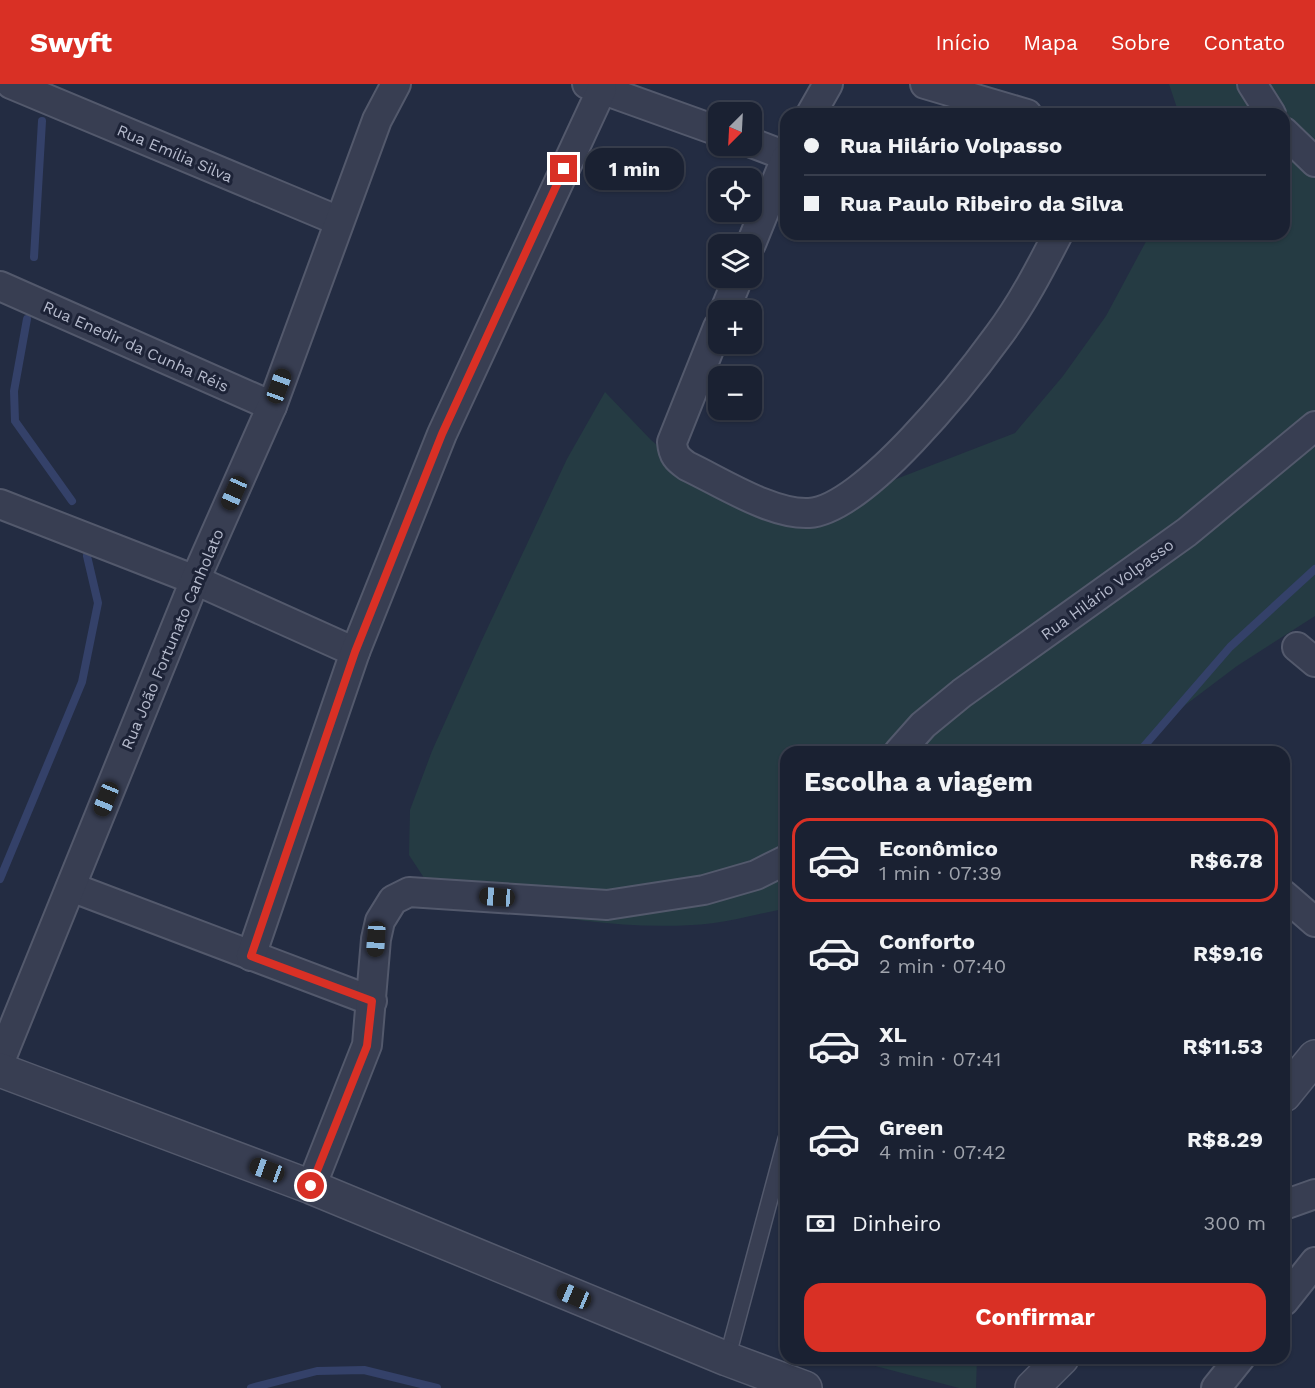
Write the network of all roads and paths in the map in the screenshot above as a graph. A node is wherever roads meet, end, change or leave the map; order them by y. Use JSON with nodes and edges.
{"nodes":[{"id":1,"x":11,"y":84,"type":"edge"},
{"id":2,"x":396,"y":84,"type":"edge"},
{"id":3,"x":828,"y":84,"type":"edge"},
{"id":4,"x":925,"y":84,"type":"edge"},
{"id":5,"x":1252,"y":84,"type":"edge"},
{"id":6,"x":594,"y":86,"type":"edge"},
{"id":7,"x":814,"y":108,"type":"edge"},
{"id":8,"x":1007,"y":108,"type":"edge"},
{"id":9,"x":1267,"y":108,"type":"edge"},
{"id":10,"x":708,"y":127,"type":"edge"},
{"id":11,"x":1290,"y":138,"type":"edge"},
{"id":12,"x":762,"y":147,"type":"edge"},
{"id":13,"x":780,"y":155,"type":"edge"},
{"id":14,"x":1315,"y":162,"type":"edge"},
{"id":15,"x":780,"y":172,"type":"edge"},
{"id":16,"x":339,"y":221,"type":"junction"},
{"id":17,"x":755,"y":234,"type":"edge"},
{"id":18,"x":1055,"y":240,"type":"edge"},
{"id":19,"x":0,"y":286,"type":"edge"},
{"id":20,"x":708,"y":352,"type":"edge"},
{"id":21,"x":272,"y":406,"type":"junction"},
{"id":22,"x":1315,"y":426,"type":"edge"},
{"id":23,"x":0,"y":504,"type":"edge"},
{"id":24,"x":195,"y":580,"type":"junction"},
{"id":25,"x":355,"y":652,"type":"junction"},
{"id":26,"x":904,"y":746,"type":"edge"},
{"id":27,"x":780,"y":863,"type":"edge"},
{"id":28,"x":70,"y":887,"type":"junction"},
{"id":29,"x":1290,"y":900,"type":"edge"},
{"id":30,"x":1315,"y":922,"type":"edge"},
{"id":31,"x":251,"y":956,"type":"junction"},
{"id":32,"x":372,"y":1001,"type":"junction"},
{"id":33,"x":1315,"y":1058,"type":"edge"},
{"id":34,"x":0,"y":1061,"type":"edge"},
{"id":35,"x":0,"y":1070,"type":"edge"},
{"id":36,"x":1290,"y":1088,"type":"edge"},
{"id":37,"x":780,"y":1161,"type":"edge"},
{"id":38,"x":311,"y":1186,"type":"junction"},
{"id":39,"x":1315,"y":1194,"type":"edge"},
{"id":40,"x":1290,"y":1203,"type":"edge"},
{"id":41,"x":1315,"y":1262,"type":"edge"},
{"id":42,"x":1290,"y":1293,"type":"edge"},
{"id":43,"x":727,"y":1359,"type":"junction"},
{"id":44,"x":1056,"y":1364,"type":"edge"},
{"id":45,"x":1235,"y":1364,"type":"edge"},
{"id":46,"x":805,"y":1388,"type":"edge"},
{"id":47,"x":1032,"y":1388,"type":"edge"},
{"id":48,"x":1216,"y":1388,"type":"edge"}],
"edges":[{"from":1,"to":16,"type":"street","name":"Rua Emília Silva"},
{"from":2,"to":16,"type":"street","name":"Rua João Fortunato Canholato"},
{"from":3,"to":7,"type":"street"},
{"from":4,"to":8,"type":"street"},
{"from":5,"to":9,"type":"street"},
{"from":6,"to":10,"type":"street"},
{"from":6,"to":25,"type":"street"},
{"from":11,"to":14,"type":"street"},
{"from":12,"to":13,"type":"street"},
{"from":15,"to":17,"type":"street"},
{"from":16,"to":21,"type":"street","name":"Rua João Fortunato Canholato"},
{"from":18,"to":20,"type":"street"},
{"from":19,"to":21,"type":"street","name":"Rua Enedir da Cunha Réis"},
{"from":21,"to":24,"type":"street","name":"Rua João Fortunato Canholato"},
{"from":22,"to":26,"type":"street","name":"Rua Hilário Volpasso"},
{"from":23,"to":24,"type":"street"},
{"from":24,"to":25,"type":"street"},
{"from":24,"to":28,"type":"street","name":"Rua João Fortunato Canholato"},
{"from":25,"to":31,"type":"street"},
{"from":27,"to":32,"type":"street"},
{"from":28,"to":31,"type":"street"},
{"from":28,"to":34,"type":"street","name":"Rua João Fortunato Canholato"},
{"from":29,"to":30,"type":"street"},
{"from":31,"to":32,"type":"street"},
{"from":32,"to":38,"type":"street"},
{"from":33,"to":36,"type":"street"},
{"from":35,"to":38,"type":"street"},
{"from":37,"to":43,"type":"lane"},
{"from":38,"to":43,"type":"street"},
{"from":39,"to":40,"type":"street"},
{"from":41,"to":42,"type":"street"},
{"from":43,"to":46,"type":"street"},
{"from":44,"to":47,"type":"street"},
{"from":45,"to":48,"type":"street"}]}
